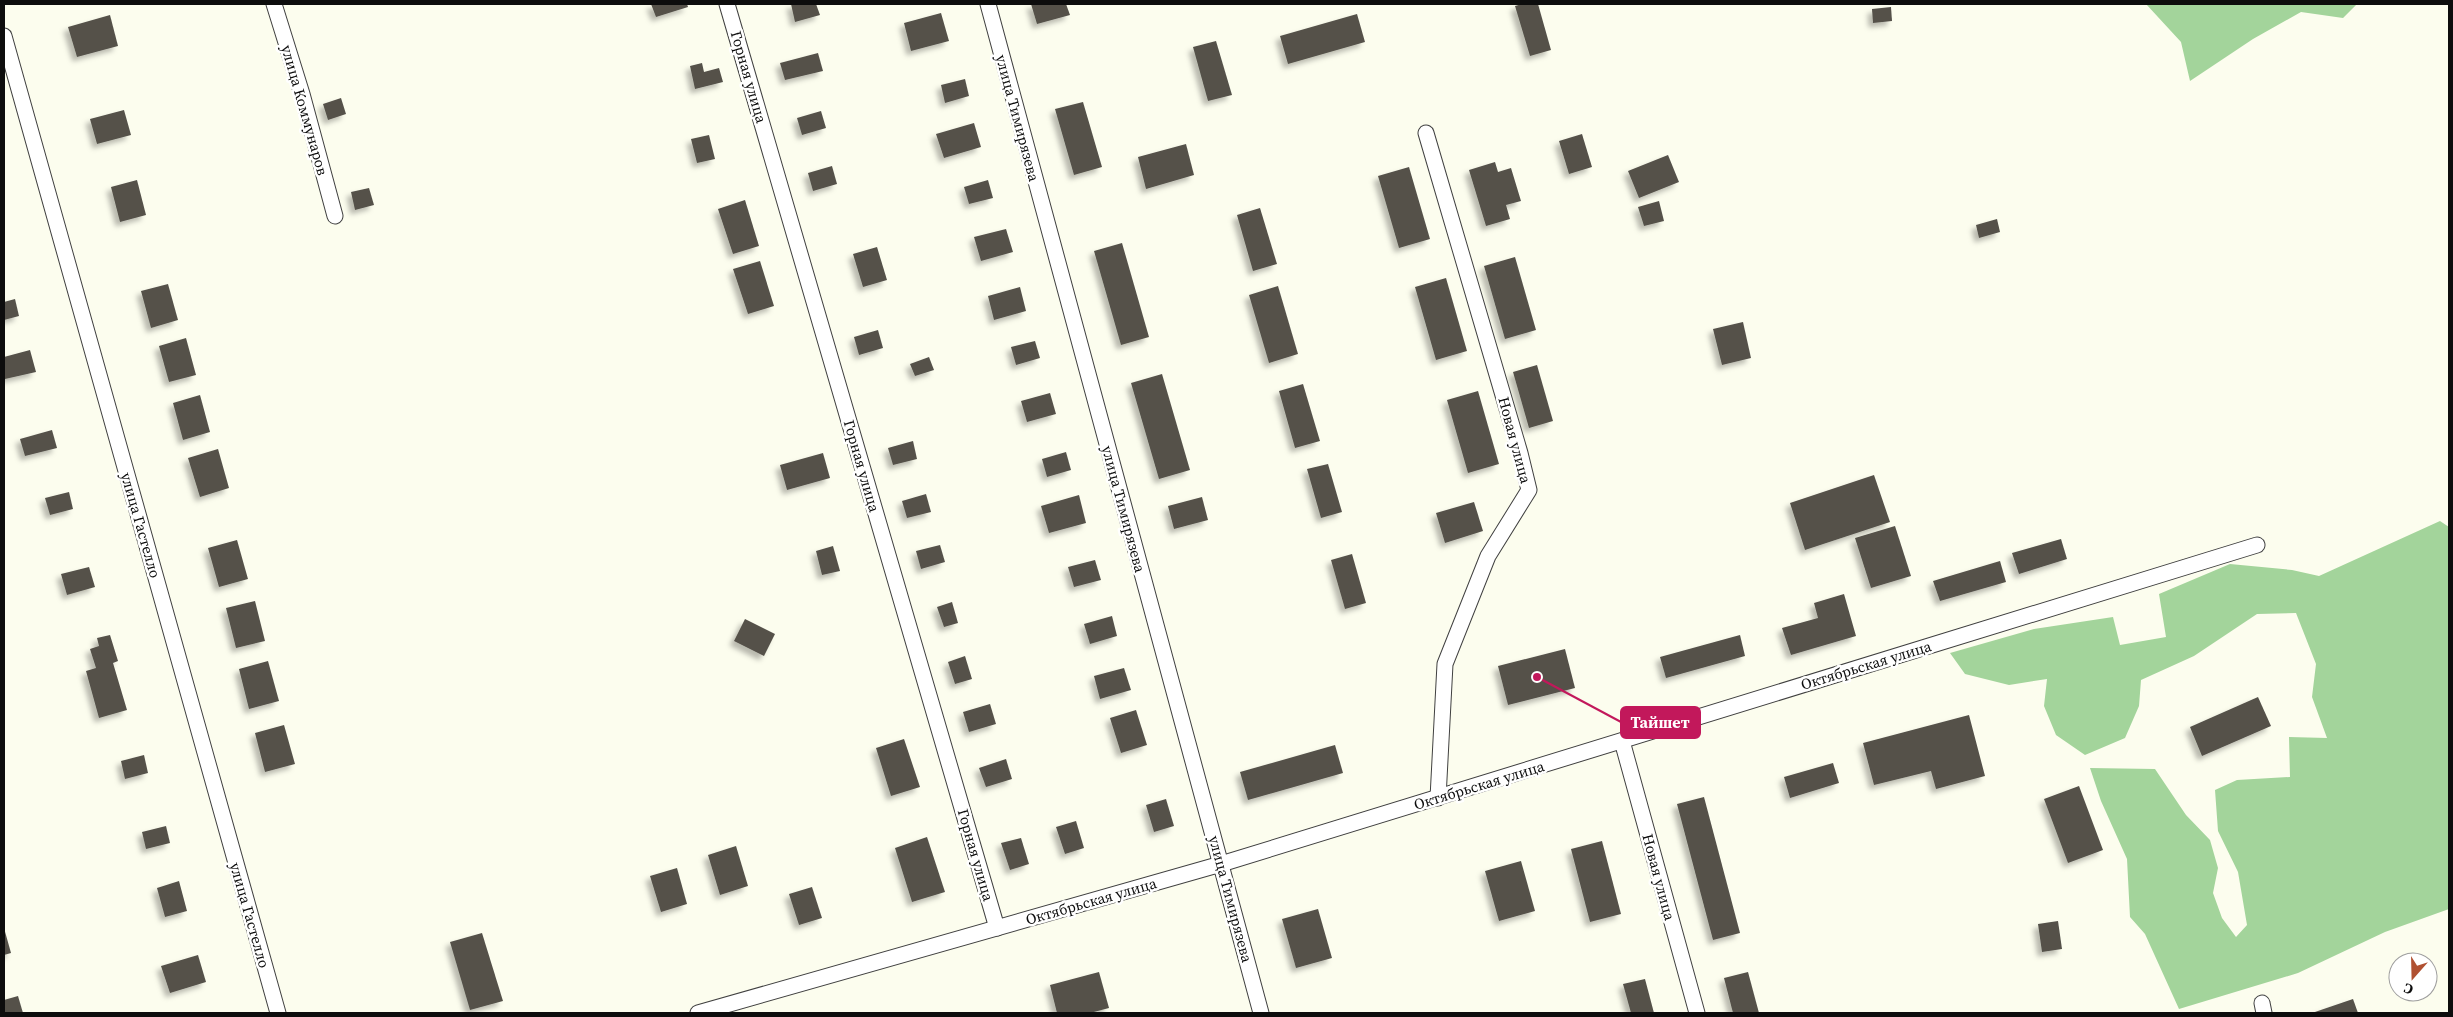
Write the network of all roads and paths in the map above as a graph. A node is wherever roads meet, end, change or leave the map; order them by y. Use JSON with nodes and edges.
{"nodes":[{"id":1,"x":274,"y":4,"type":"edge"},
{"id":2,"x":727,"y":4,"type":"edge"},
{"id":3,"x":988,"y":4,"type":"edge"},
{"id":4,"x":4,"y":36,"type":"edge"},
{"id":5,"x":1426,"y":134,"type":"dead end"},
{"id":6,"x":335,"y":216,"type":"dead end"},
{"id":7,"x":2257,"y":545,"type":"dead end"},
{"id":8,"x":1622,"y":741,"type":"junction"},
{"id":9,"x":1438,"y":798,"type":"junction"},
{"id":10,"x":1221,"y":864,"type":"junction"},
{"id":11,"x":997,"y":928,"type":"junction"},
{"id":12,"x":278,"y":1013,"type":"edge"},
{"id":13,"x":698,"y":1013,"type":"edge"},
{"id":14,"x":1261,"y":1013,"type":"edge"},
{"id":15,"x":1697,"y":1013,"type":"edge"}],
"edges":[{"from":1,"to":6,"type":"street","name":"улица Коммунаров"},
{"from":2,"to":11,"type":"street","name":"Горная улица"},
{"from":3,"to":10,"type":"street","name":"улица Тимирязева"},
{"from":4,"to":12,"type":"street","name":"улица Гастелло"},
{"from":5,"to":9,"type":"street","name":"Новая улица"},
{"from":7,"to":8,"type":"street","name":"Октябрьская улица"},
{"from":8,"to":9,"type":"street","name":"Октябрьская улица"},
{"from":8,"to":15,"type":"street","name":"Новая улица"},
{"from":9,"to":10,"type":"street","name":"Октябрьская улица"},
{"from":10,"to":11,"type":"street","name":"Октябрьская улица"},
{"from":10,"to":14,"type":"street","name":"улица Тимирязева"},
{"from":11,"to":13,"type":"street","name":"Октябрьская улица"}]}
